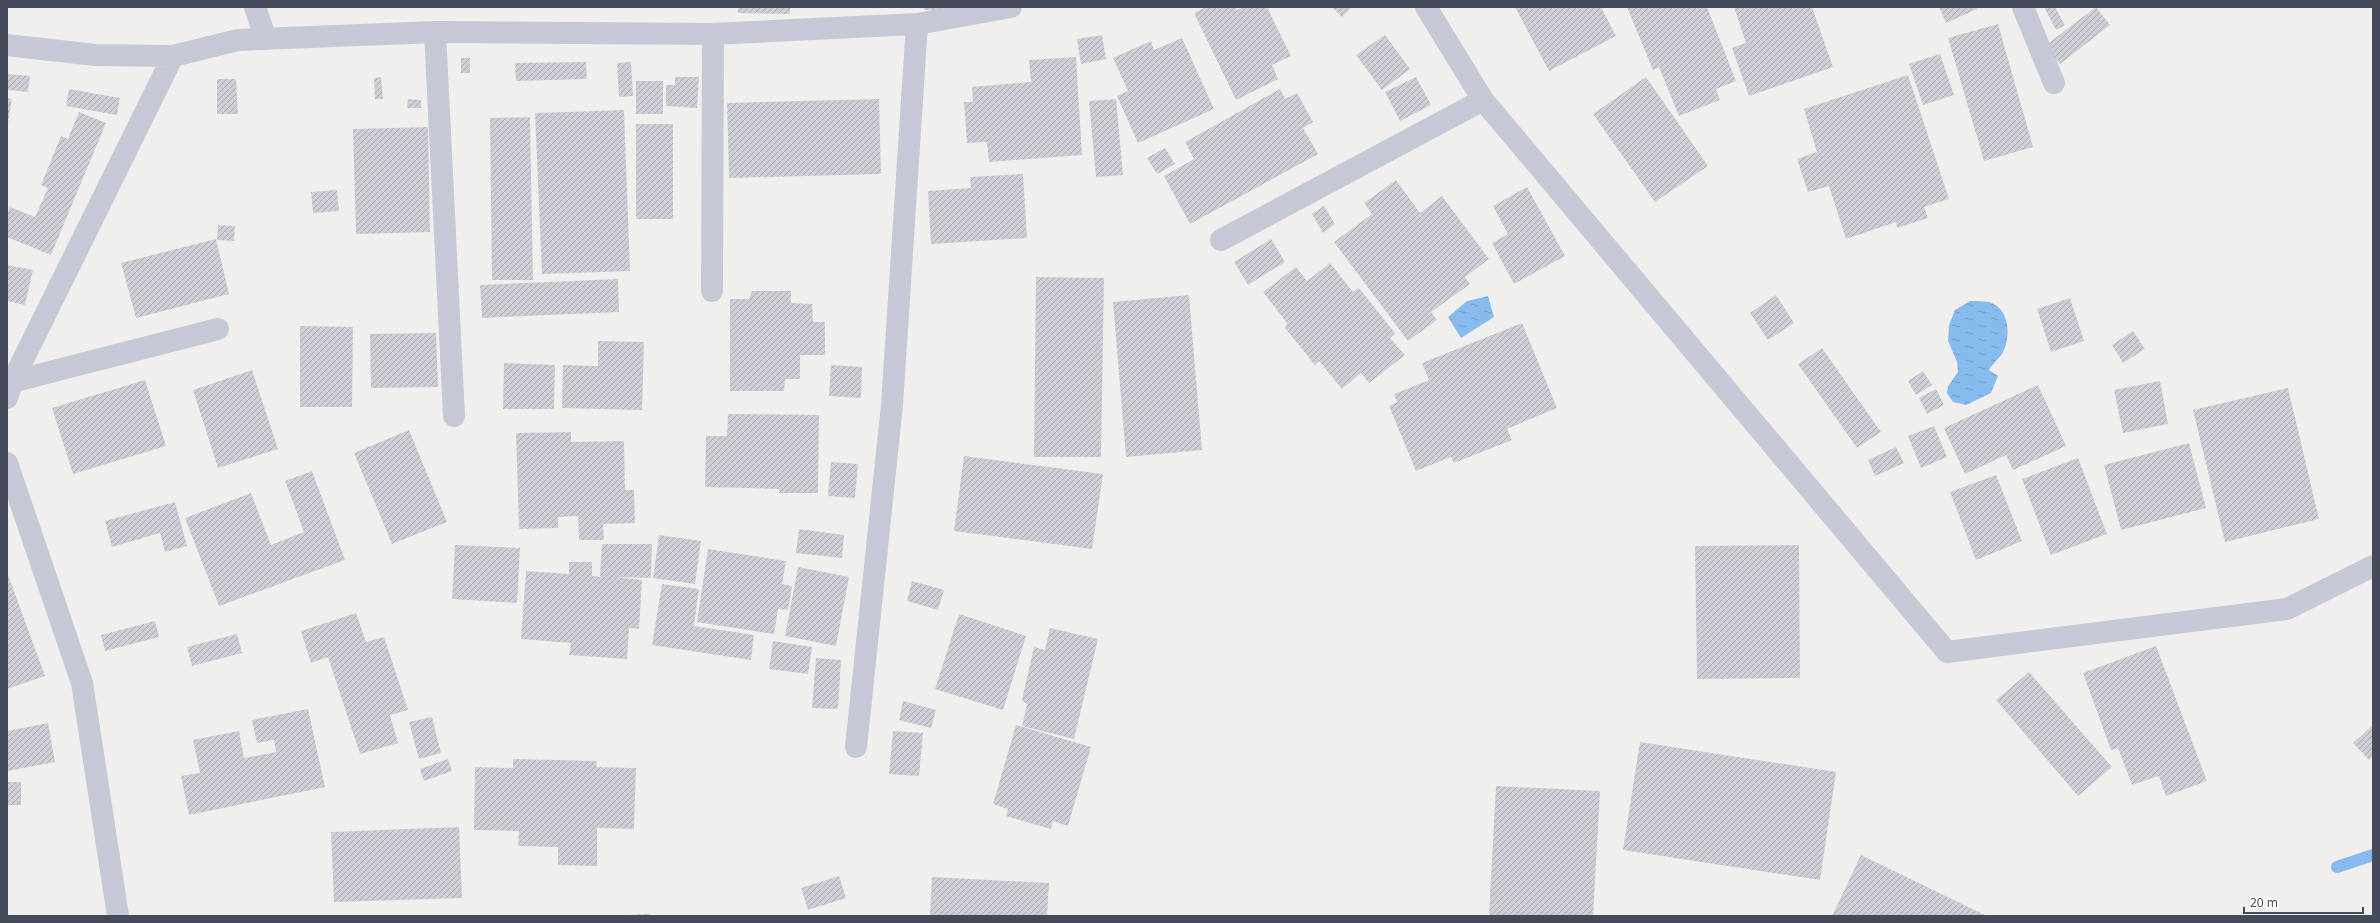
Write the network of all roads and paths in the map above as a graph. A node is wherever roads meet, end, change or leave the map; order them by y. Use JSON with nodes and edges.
{"nodes":[{"id":1,"x":255,"y":7,"type":"edge"},
{"id":2,"x":1011,"y":7,"type":"edge"},
{"id":3,"x":1426,"y":7,"type":"edge"},
{"id":4,"x":2023,"y":7,"type":"edge"},
{"id":5,"x":917,"y":24,"type":"junction"},
{"id":6,"x":435,"y":32,"type":"junction"},
{"id":7,"x":713,"y":34,"type":"junction"},
{"id":8,"x":266,"y":40,"type":"junction"},
{"id":9,"x":7,"y":45,"type":"edge"},
{"id":10,"x":173,"y":56,"type":"junction"},
{"id":11,"x":2054,"y":82,"type":"dead end"},
{"id":12,"x":1483,"y":100,"type":"junction"},
{"id":13,"x":1221,"y":240,"type":"dead end"},
{"id":14,"x":712,"y":291,"type":"dead end"},
{"id":15,"x":218,"y":329,"type":"dead end"},
{"id":16,"x":9,"y":387,"type":"edge"},
{"id":17,"x":454,"y":416,"type":"dead end"},
{"id":18,"x":7,"y":463,"type":"edge"},
{"id":19,"x":2373,"y":566,"type":"edge"},
{"id":20,"x":856,"y":747,"type":"dead end"},
{"id":21,"x":118,"y":916,"type":"edge"}],
"edges":[{"from":1,"to":8,"type":"street"},
{"from":2,"to":5,"type":"street"},
{"from":3,"to":12,"type":"street"},
{"from":4,"to":11,"type":"street"},
{"from":5,"to":7,"type":"street"},
{"from":5,"to":20,"type":"street"},
{"from":6,"to":7,"type":"street"},
{"from":6,"to":8,"type":"street"},
{"from":6,"to":17,"type":"street"},
{"from":7,"to":14,"type":"street"},
{"from":8,"to":10,"type":"street"},
{"from":9,"to":10,"type":"street"},
{"from":10,"to":16,"type":"street"},
{"from":12,"to":13,"type":"street"},
{"from":12,"to":19,"type":"street"},
{"from":15,"to":16,"type":"street"},
{"from":18,"to":21,"type":"street"}]}
